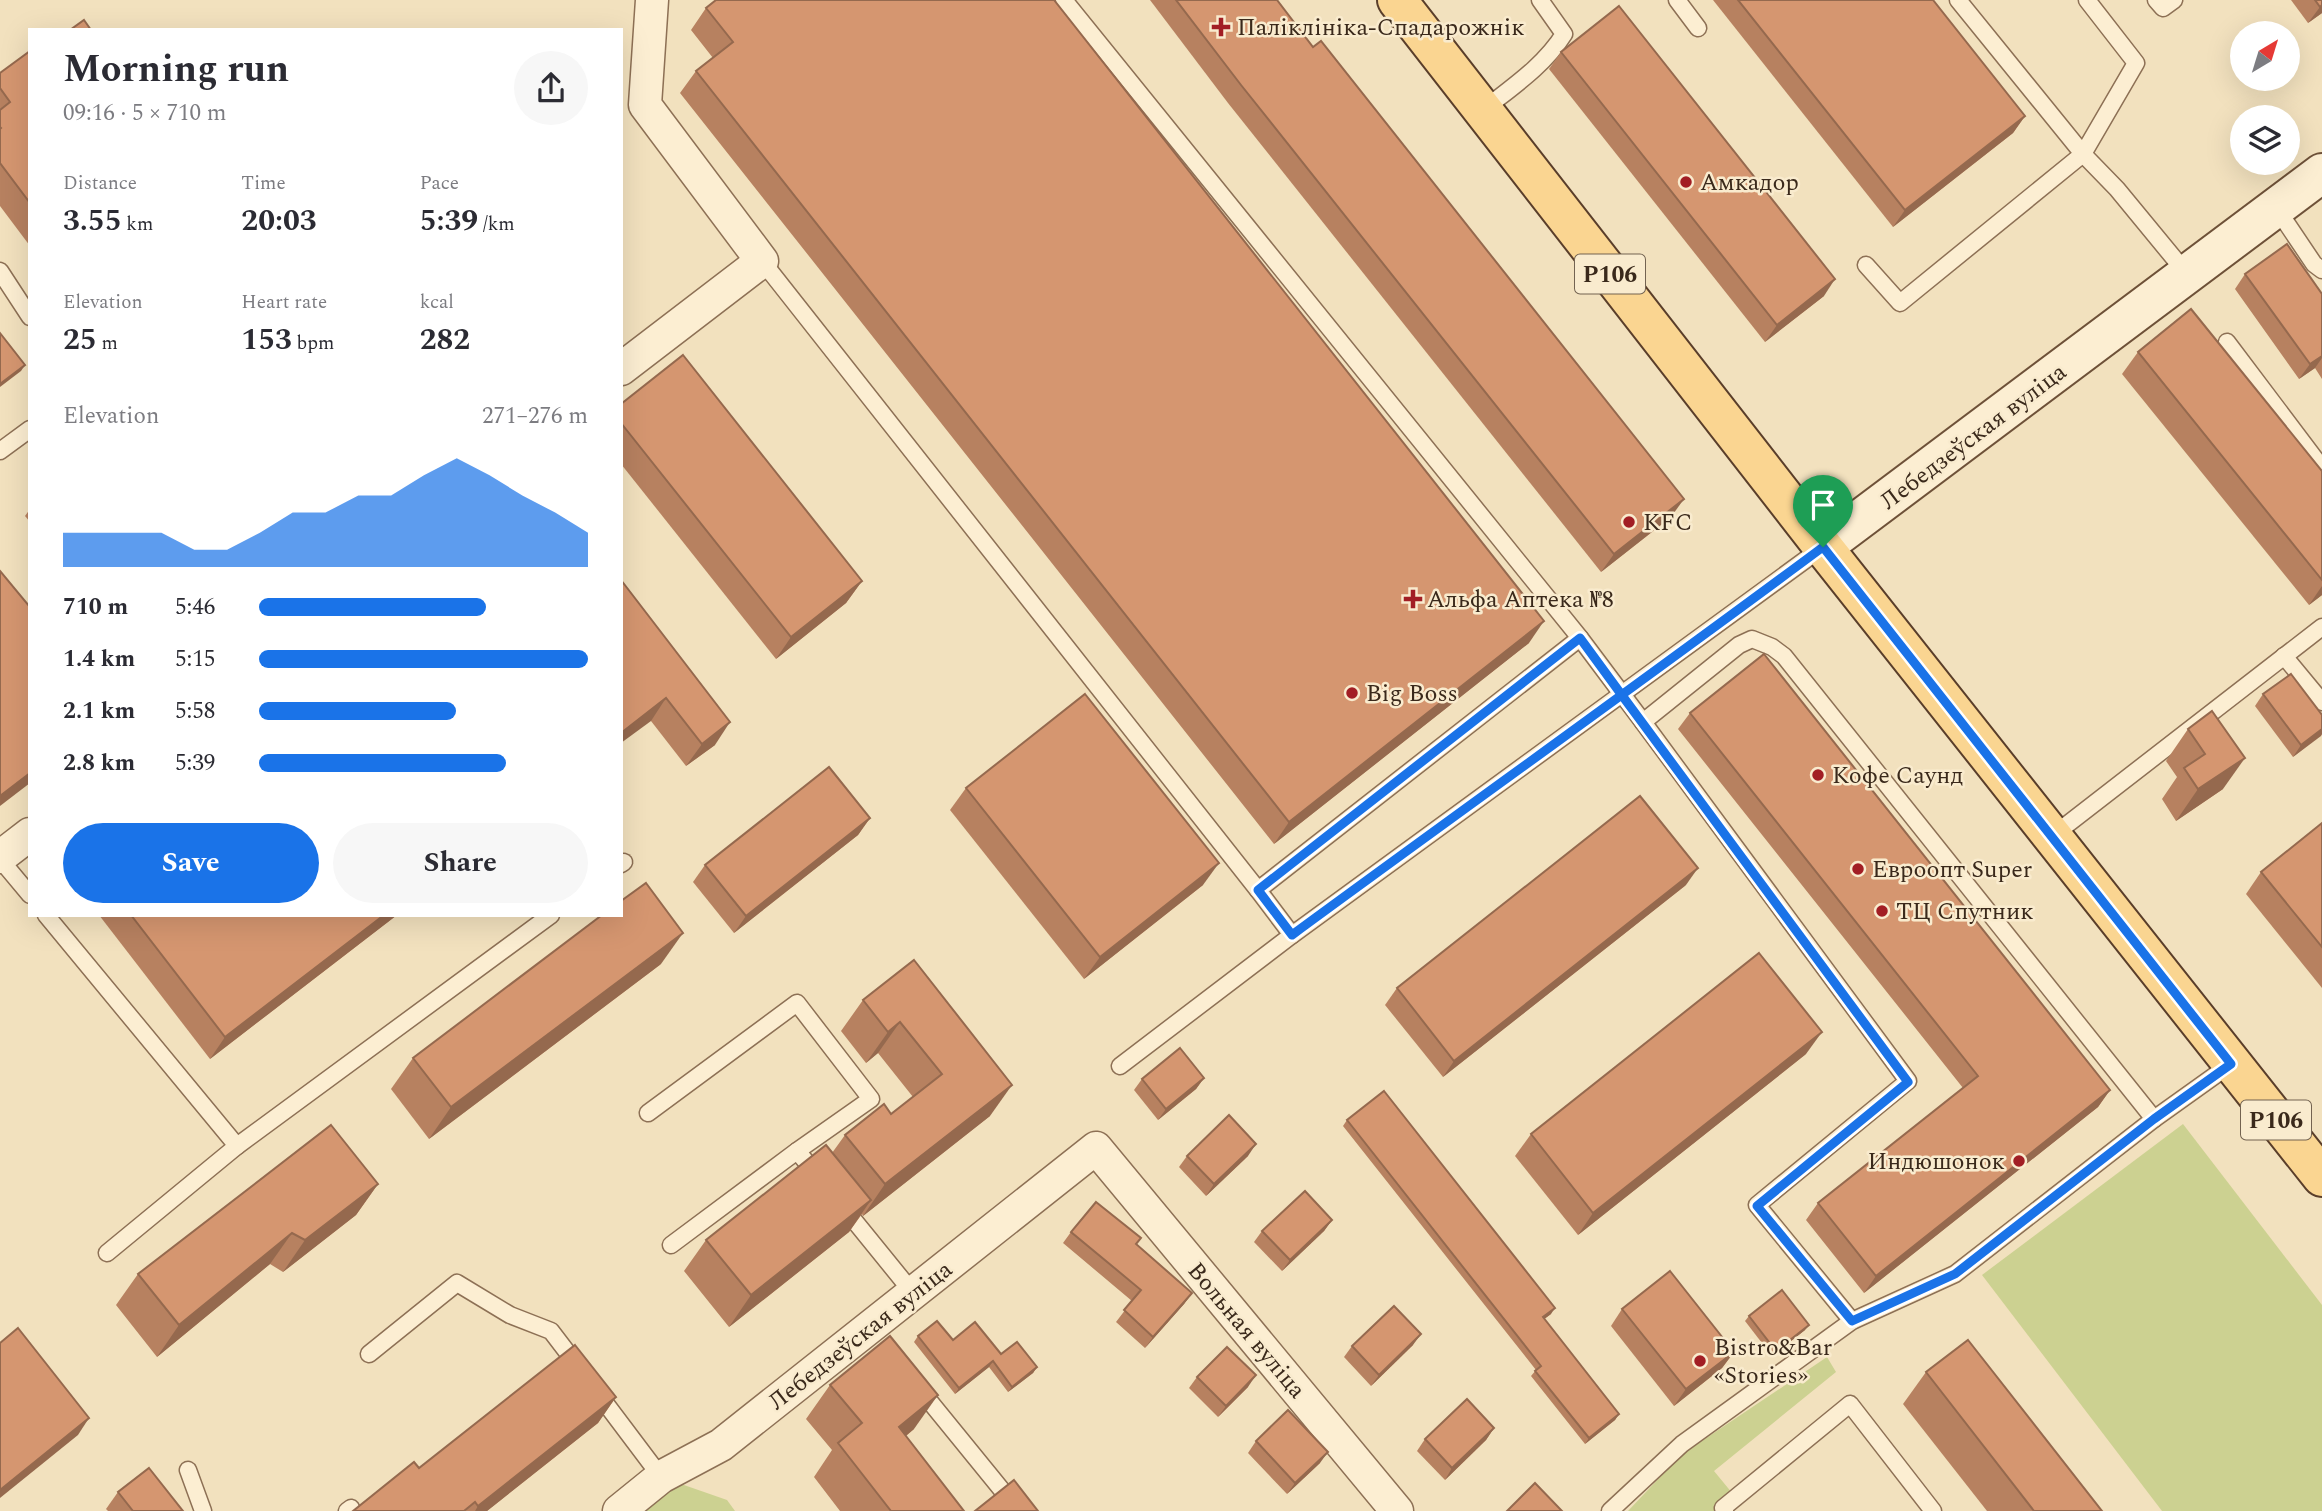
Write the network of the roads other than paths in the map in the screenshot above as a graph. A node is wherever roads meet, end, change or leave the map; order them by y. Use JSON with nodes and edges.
{"nodes":[{"id":1,"x":652,"y":0,"type":"edge"},
{"id":2,"x":1065,"y":0,"type":"edge"},
{"id":3,"x":1397,"y":0,"type":"edge"},
{"id":4,"x":1540,"y":0,"type":"edge"},
{"id":5,"x":1677,"y":0,"type":"edge"},
{"id":6,"x":1958,"y":0,"type":"edge"},
{"id":7,"x":2087,"y":0,"type":"edge"},
{"id":8,"x":2157,"y":0,"type":"edge"},
{"id":9,"x":2174,"y":0,"type":"edge"},
{"id":10,"x":1699,"y":28,"type":"dead end"},
{"id":11,"x":1483,"y":110,"type":"junction"},
{"id":12,"x":2083,"y":154,"type":"junction"},
{"id":13,"x":2322,"y":173,"type":"edge"},
{"id":14,"x":2277,"y":209,"type":"junction"},
{"id":15,"x":762,"y":261,"type":"junction"},
{"id":16,"x":1867,"y":265,"type":"dead end"},
{"id":17,"x":0,"y":271,"type":"edge"},
{"id":18,"x":2322,"y":271,"type":"edge"},
{"id":19,"x":2188,"y":275,"type":"junction"},
{"id":20,"x":28,"y":314,"type":"edge"},
{"id":21,"x":2227,"y":342,"type":"dead end"},
{"id":22,"x":623,"y":367,"type":"edge"},
{"id":23,"x":28,"y":430,"type":"edge"},
{"id":24,"x":1,"y":447,"type":"edge"},
{"id":25,"x":2322,"y":468,"type":"edge"},
{"id":26,"x":1823,"y":547,"type":"junction"},
{"id":27,"x":2322,"y":627,"type":"edge"},
{"id":28,"x":1580,"y":638,"type":"junction"},
{"id":29,"x":2284,"y":656,"type":"junction"},
{"id":30,"x":1621,"y":694,"type":"junction"},
{"id":31,"x":2322,"y":702,"type":"edge"},
{"id":32,"x":1643,"y":722,"type":"junction"},
{"id":33,"x":28,"y":836,"type":"edge"},
{"id":34,"x":2051,"y":837,"type":"junction"},
{"id":35,"x":0,"y":858,"type":"edge"},
{"id":36,"x":1258,"y":890,"type":"junction"},
{"id":37,"x":28,"y":893,"type":"edge"},
{"id":38,"x":48,"y":917,"type":"edge"},
{"id":39,"x":548,"y":917,"type":"edge"},
{"id":40,"x":1292,"y":935,"type":"junction"},
{"id":41,"x":2231,"y":1064,"type":"junction"},
{"id":42,"x":1120,"y":1066,"type":"dead end"},
{"id":43,"x":648,"y":1113,"type":"dead end"},
{"id":44,"x":2154,"y":1119,"type":"junction"},
{"id":45,"x":237,"y":1146,"type":"junction"},
{"id":46,"x":1096,"y":1148,"type":"joint"},
{"id":47,"x":797,"y":1151,"type":"junction"},
{"id":48,"x":2322,"y":1177,"type":"edge"},
{"id":49,"x":671,"y":1245,"type":"dead end"},
{"id":50,"x":107,"y":1254,"type":"dead end"},
{"id":51,"x":913,"y":1293,"type":"junction"},
{"id":52,"x":1852,"y":1321,"type":"junction"},
{"id":53,"x":369,"y":1354,"type":"dead end"},
{"id":54,"x":908,"y":1375,"type":"edge"},
{"id":55,"x":188,"y":1470,"type":"dead end"},
{"id":56,"x":661,"y":1477,"type":"junction"},
{"id":57,"x":1010,"y":1500,"type":"edge"},
{"id":58,"x":203,"y":1511,"type":"edge"},
{"id":59,"x":618,"y":1511,"type":"edge"},
{"id":60,"x":1397,"y":1511,"type":"edge"},
{"id":61,"x":1610,"y":1511,"type":"edge"},
{"id":62,"x":1725,"y":1511,"type":"edge"},
{"id":63,"x":1933,"y":1511,"type":"edge"}],
"edges":[{"from":1,"to":15,"type":"street"},
{"from":2,"to":28,"type":"lane"},
{"from":3,"to":11,"type":"main road","number":"Р106"},
{"from":4,"to":11,"type":"lane"},
{"from":5,"to":10,"type":"lane"},
{"from":6,"to":12,"type":"lane"},
{"from":7,"to":12,"type":"lane"},
{"from":8,"to":9,"type":"lane"},
{"from":11,"to":26,"type":"main road","number":"Р106"},
{"from":12,"to":16,"type":"lane"},
{"from":12,"to":19,"type":"lane"},
{"from":13,"to":14,"type":"main road","name":"Лебедзеўская вуліца"},
{"from":14,"to":18,"type":"lane"},
{"from":14,"to":19,"type":"main road","name":"Лебедзеўская вуліца"},
{"from":15,"to":22,"type":"street"},
{"from":15,"to":36,"type":"lane"},
{"from":17,"to":20,"type":"lane"},
{"from":19,"to":26,"type":"main road","name":"Лебедзеўская вуліца"},
{"from":21,"to":25,"type":"lane"},
{"from":23,"to":24,"type":"lane"},
{"from":26,"to":30,"type":"lane","name":"Лебедзеўская вуліца"},
{"from":26,"to":34,"type":"main road","number":"Р106"},
{"from":27,"to":29,"type":"lane"},
{"from":28,"to":30,"type":"lane"},
{"from":28,"to":36,"type":"lane"},
{"from":29,"to":31,"type":"lane"},
{"from":29,"to":34,"type":"lane"},
{"from":30,"to":32,"type":"lane"},
{"from":30,"to":40,"type":"lane","name":"Лебедзеўская вуліца"},
{"from":32,"to":44,"type":"lane"},
{"from":32,"to":52,"type":"lane"},
{"from":33,"to":35,"type":"street"},
{"from":34,"to":41,"type":"main road","number":"Р106"},
{"from":35,"to":37,"type":"lane"},
{"from":36,"to":40,"type":"lane"},
{"from":38,"to":45,"type":"lane"},
{"from":39,"to":45,"type":"lane"},
{"from":40,"to":42,"type":"lane","name":"Лебедзеўская вуліца"},
{"from":41,"to":44,"type":"lane"},
{"from":41,"to":48,"type":"main road","number":"Р106"},
{"from":43,"to":47,"type":"lane"},
{"from":44,"to":52,"type":"lane"},
{"from":45,"to":50,"type":"lane"},
{"from":46,"to":51,"type":"street","name":"Лебедзеўская вуліца"},
{"from":46,"to":60,"type":"street","name":"Вольная вуліца"},
{"from":47,"to":49,"type":"lane"},
{"from":47,"to":51,"type":"lane"},
{"from":51,"to":56,"type":"street","name":"Лебедзеўская вуліца"},
{"from":52,"to":61,"type":"lane"},
{"from":53,"to":56,"type":"lane"},
{"from":54,"to":57,"type":"lane"},
{"from":55,"to":58,"type":"lane"},
{"from":56,"to":59,"type":"street","name":"Лебедзеўская вуліца"},
{"from":62,"to":63,"type":"lane"}]}
